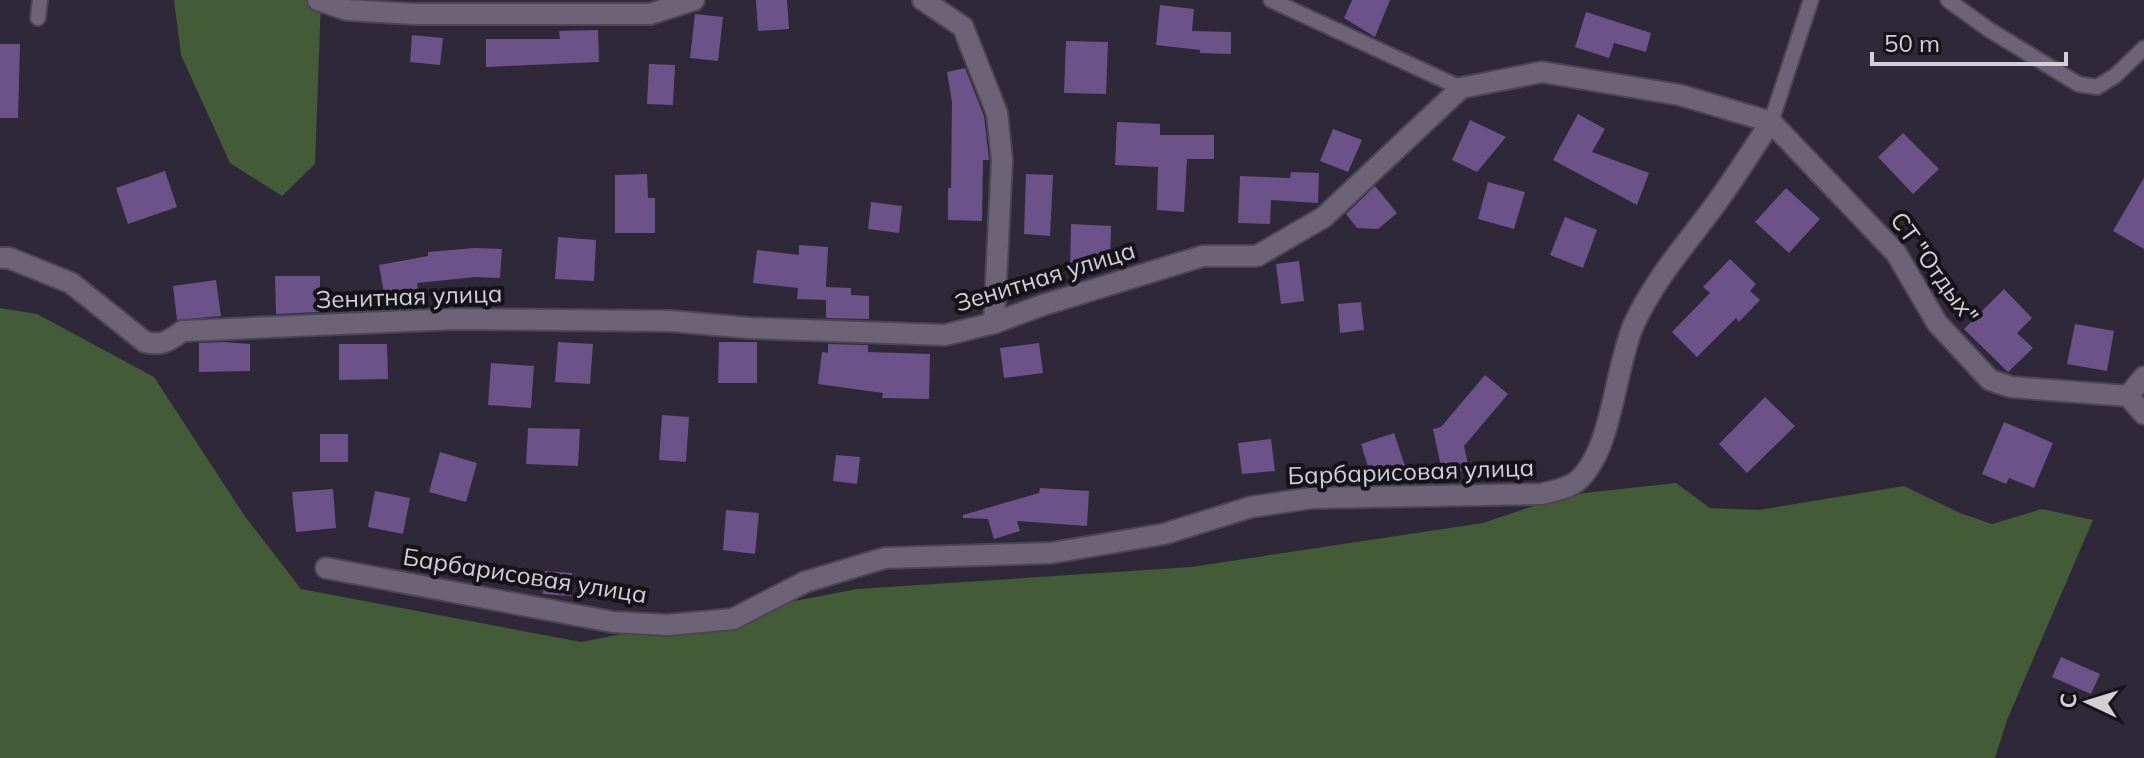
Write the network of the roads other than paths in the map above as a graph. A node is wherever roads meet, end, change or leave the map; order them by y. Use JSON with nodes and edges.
{"nodes":[{"id":1,"x":40,"y":0,"type":"edge"},
{"id":2,"x":318,"y":0,"type":"edge"},
{"id":3,"x":694,"y":0,"type":"edge"},
{"id":4,"x":923,"y":0,"type":"edge"},
{"id":5,"x":1271,"y":0,"type":"edge"},
{"id":6,"x":1811,"y":0,"type":"edge"},
{"id":7,"x":1948,"y":0,"type":"edge"},
{"id":8,"x":38,"y":18,"type":"dead end"},
{"id":9,"x":2144,"y":48,"type":"edge"},
{"id":10,"x":1461,"y":88,"type":"junction"},
{"id":11,"x":1771,"y":122,"type":"junction"},
{"id":12,"x":0,"y":258,"type":"edge"},
{"id":13,"x":994,"y":323,"type":"junction"},
{"id":14,"x":2144,"y":377,"type":"edge"},
{"id":15,"x":2128,"y":396,"type":"junction"},
{"id":16,"x":2144,"y":414,"type":"edge"},
{"id":17,"x":326,"y":568,"type":"dead end"}],
"edges":[{"from":1,"to":8,"type":"lane"},
{"from":2,"to":3,"type":"street"},
{"from":4,"to":13,"type":"street"},
{"from":5,"to":10,"type":"lane"},
{"from":6,"to":11,"type":"lane"},
{"from":7,"to":9,"type":"lane"},
{"from":10,"to":11,"type":"street"},
{"from":10,"to":13,"type":"street","name":"Зенитная улица"},
{"from":11,"to":15,"type":"street","name":"СТ \"Отдых\""},
{"from":11,"to":17,"type":"street","name":"Барбарисовая улица"},
{"from":12,"to":13,"type":"street","name":"Зенитная улица"},
{"from":14,"to":15,"type":"street"},
{"from":15,"to":16,"type":"street"}]}
